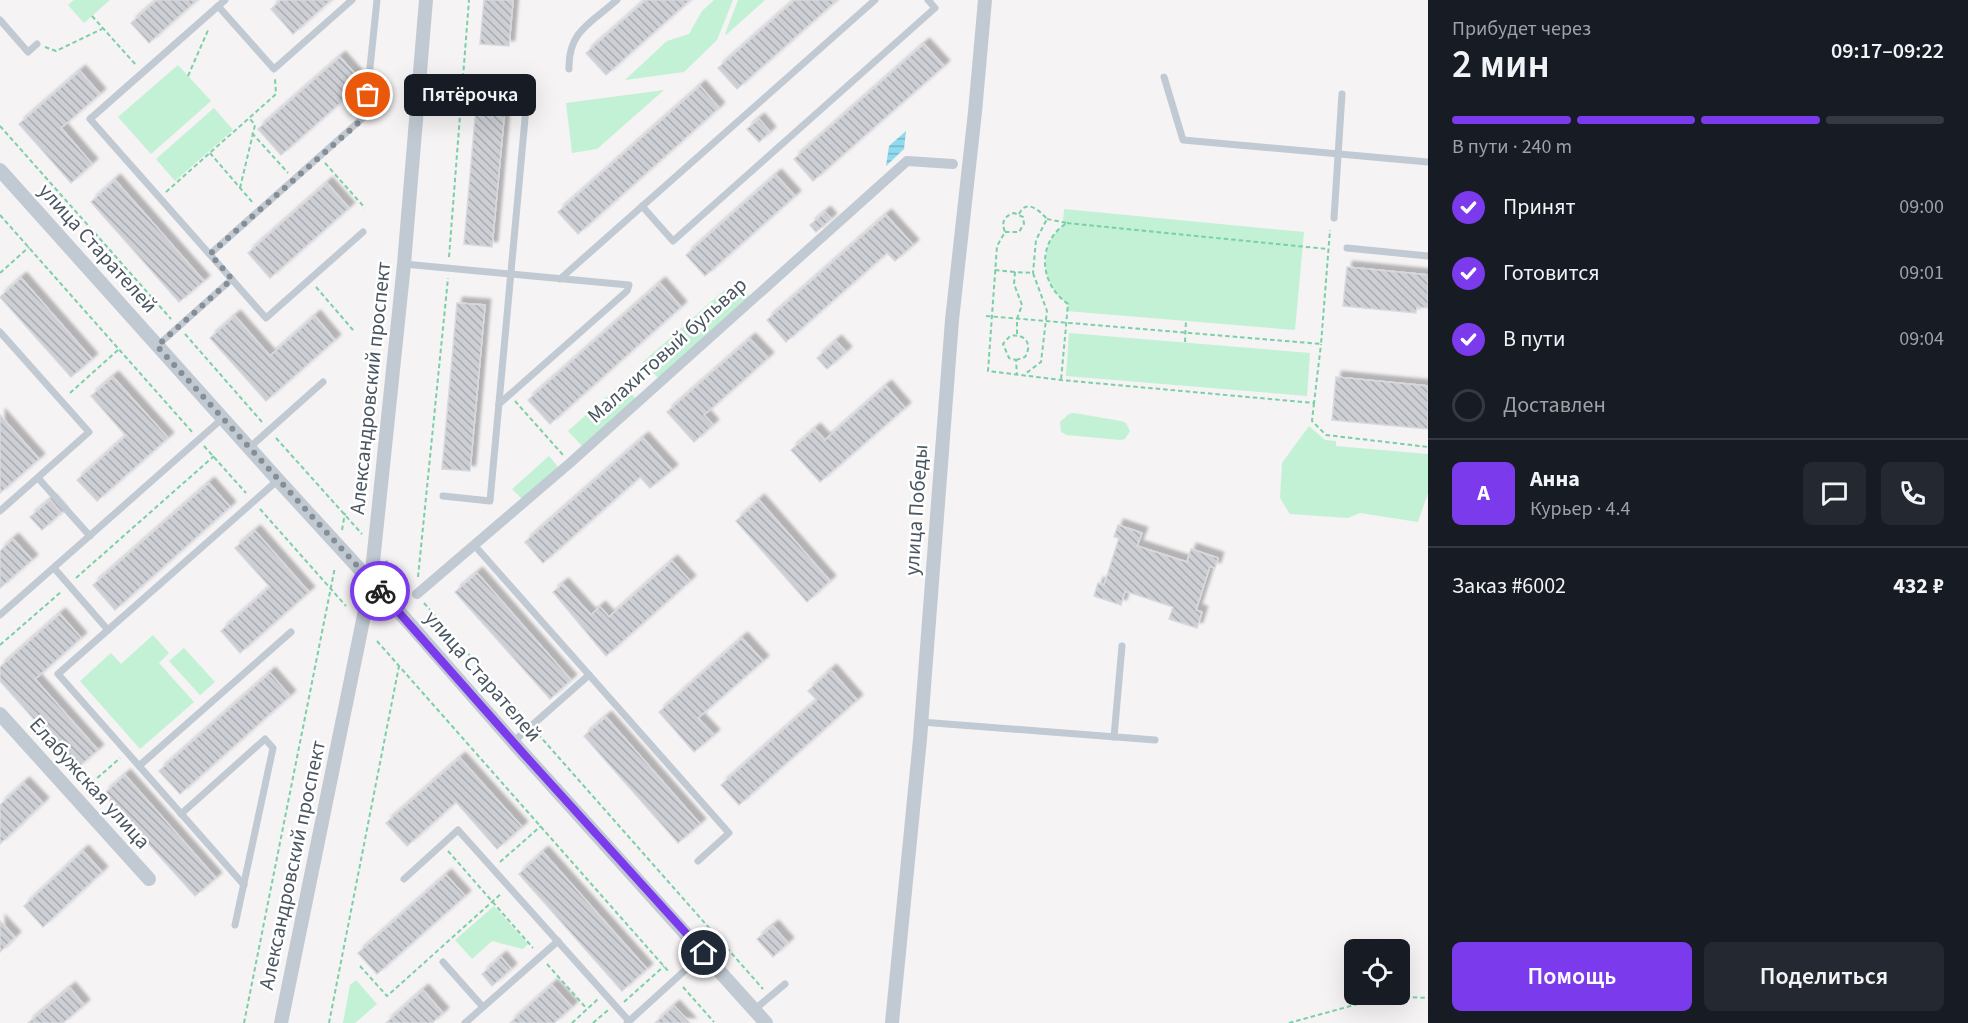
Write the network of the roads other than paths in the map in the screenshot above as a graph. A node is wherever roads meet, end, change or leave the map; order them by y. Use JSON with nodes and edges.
{"nodes":[{"id":1,"x":225,"y":0,"type":"edge"},
{"id":2,"x":352,"y":0,"type":"edge"},
{"id":3,"x":377,"y":0,"type":"edge"},
{"id":4,"x":426,"y":0,"type":"edge"},
{"id":5,"x":616,"y":0,"type":"edge"},
{"id":6,"x":875,"y":0,"type":"edge"},
{"id":7,"x":928,"y":0,"type":"edge"},
{"id":8,"x":985,"y":0,"type":"edge"},
{"id":9,"x":218,"y":6,"type":"junction"},
{"id":10,"x":0,"y":20,"type":"edge"},
{"id":11,"x":37,"y":44,"type":"road end"},
{"id":12,"x":569,"y":69,"type":"dead end"},
{"id":13,"x":1164,"y":77,"type":"dead end"},
{"id":14,"x":1342,"y":94,"type":"dead end"},
{"id":15,"x":527,"y":97,"type":"dead end"},
{"id":16,"x":1339,"y":154,"type":"junction"},
{"id":17,"x":1428,"y":162,"type":"edge"},
{"id":18,"x":953,"y":164,"type":"dead end"},
{"id":19,"x":0,"y":170,"type":"edge"},
{"id":20,"x":642,"y":206,"type":"junction"},
{"id":21,"x":1335,"y":218,"type":"dead end"},
{"id":22,"x":363,"y":232,"type":"dead end"},
{"id":23,"x":1347,"y":248,"type":"dead end"},
{"id":24,"x":210,"y":254,"type":"junction"},
{"id":25,"x":1428,"y":256,"type":"edge"},
{"id":26,"x":404,"y":264,"type":"junction"},
{"id":27,"x":511,"y":274,"type":"junction"},
{"id":28,"x":232,"y":279,"type":"junction"},
{"id":29,"x":560,"y":279,"type":"junction"},
{"id":30,"x":0,"y":332,"type":"edge"},
{"id":31,"x":157,"y":346,"type":"junction"},
{"id":32,"x":323,"y":382,"type":"dead end"},
{"id":33,"x":499,"y":404,"type":"junction"},
{"id":34,"x":223,"y":418,"type":"junction"},
{"id":35,"x":249,"y":448,"type":"junction"},
{"id":36,"x":38,"y":478,"type":"junction"},
{"id":37,"x":278,"y":480,"type":"junction"},
{"id":38,"x":443,"y":496,"type":"dead end"},
{"id":39,"x":0,"y":511,"type":"edge"},
{"id":40,"x":90,"y":536,"type":"junction"},
{"id":41,"x":475,"y":546,"type":"junction"},
{"id":42,"x":54,"y":568,"type":"junction"},
{"id":43,"x":371,"y":581,"type":"junction"},
{"id":44,"x":417,"y":594,"type":"road end"},
{"id":45,"x":0,"y":615,"type":"edge"},
{"id":46,"x":108,"y":630,"type":"junction"},
{"id":47,"x":291,"y":632,"type":"dead end"},
{"id":48,"x":1122,"y":646,"type":"dead end"},
{"id":49,"x":589,"y":675,"type":"junction"},
{"id":50,"x":0,"y":714,"type":"edge"},
{"id":51,"x":921,"y":722,"type":"junction"},
{"id":52,"x":1114,"y":737,"type":"junction"},
{"id":53,"x":1155,"y":740,"type":"dead end"},
{"id":54,"x":513,"y":742,"type":"junction"},
{"id":55,"x":139,"y":766,"type":"junction"},
{"id":56,"x":181,"y":814,"type":"junction"},
{"id":57,"x":698,"y":861,"type":"dead end"},
{"id":58,"x":149,"y":879,"type":"dead end"},
{"id":59,"x":404,"y":879,"type":"dead end"},
{"id":60,"x":244,"y":885,"type":"junction"},
{"id":61,"x":236,"y":925,"type":"dead end"},
{"id":62,"x":558,"y":941,"type":"junction"},
{"id":63,"x":704,"y":953,"type":"junction"},
{"id":64,"x":443,"y":962,"type":"dead end"},
{"id":65,"x":785,"y":984,"type":"dead end"},
{"id":66,"x":483,"y":1007,"type":"junction"},
{"id":67,"x":754,"y":1010,"type":"junction"},
{"id":68,"x":628,"y":1022,"type":"edge"},
{"id":69,"x":281,"y":1023,"type":"edge"},
{"id":70,"x":465,"y":1023,"type":"edge"},
{"id":71,"x":766,"y":1023,"type":"edge"},
{"id":72,"x":892,"y":1023,"type":"edge"}],
"edges":[{"from":1,"to":9,"type":"lane"},
{"from":2,"to":9,"type":"lane"},
{"from":3,"to":24,"type":"lane"},
{"from":4,"to":26,"type":"street","name":"Александровский проспект"},
{"from":5,"to":12,"type":"lane"},
{"from":6,"to":20,"type":"lane"},
{"from":7,"to":20,"type":"lane"},
{"from":8,"to":51,"type":"street","name":"улица Победы"},
{"from":9,"to":24,"type":"lane"},
{"from":10,"to":11,"type":"lane"},
{"from":13,"to":16,"type":"lane"},
{"from":14,"to":16,"type":"lane"},
{"from":15,"to":27,"type":"lane"},
{"from":16,"to":17,"type":"lane"},
{"from":16,"to":21,"type":"lane"},
{"from":18,"to":41,"type":"street","name":"Малахитовый бульвар"},
{"from":19,"to":31,"type":"street","name":"улица Старателей"},
{"from":20,"to":29,"type":"lane"},
{"from":22,"to":28,"type":"lane"},
{"from":23,"to":25,"type":"lane"},
{"from":24,"to":28,"type":"lane"},
{"from":26,"to":27,"type":"lane"},
{"from":26,"to":43,"type":"street","name":"Александровский проспект"},
{"from":27,"to":29,"type":"lane"},
{"from":27,"to":33,"type":"lane"},
{"from":28,"to":31,"type":"lane"},
{"from":29,"to":33,"type":"lane"},
{"from":30,"to":36,"type":"lane"},
{"from":31,"to":34,"type":"street","name":"улица Старателей"},
{"from":32,"to":35,"type":"lane"},
{"from":33,"to":38,"type":"lane"},
{"from":34,"to":35,"type":"street","name":"улица Старателей"},
{"from":34,"to":40,"type":"lane"},
{"from":35,"to":37,"type":"street","name":"улица Старателей"},
{"from":36,"to":39,"type":"lane"},
{"from":36,"to":40,"type":"lane"},
{"from":37,"to":43,"type":"street","name":"улица Старателей"},
{"from":37,"to":46,"type":"lane"},
{"from":40,"to":42,"type":"lane"},
{"from":41,"to":44,"type":"street","name":"Малахитовый бульвар"},
{"from":41,"to":49,"type":"lane"},
{"from":42,"to":45,"type":"lane"},
{"from":42,"to":46,"type":"lane"},
{"from":43,"to":54,"type":"street","name":"улица Старателей"},
{"from":43,"to":69,"type":"street","name":"Александровский проспект"},
{"from":46,"to":55,"type":"lane"},
{"from":47,"to":55,"type":"lane"},
{"from":48,"to":52,"type":"lane"},
{"from":49,"to":54,"type":"lane"},
{"from":49,"to":57,"type":"lane"},
{"from":50,"to":58,"type":"street","name":"Елабужская улица"},
{"from":51,"to":52,"type":"lane"},
{"from":51,"to":72,"type":"street","name":"улица Победы"},
{"from":52,"to":53,"type":"lane"},
{"from":54,"to":63,"type":"street","name":"улица Старателей"},
{"from":55,"to":56,"type":"lane"},
{"from":56,"to":60,"type":"lane"},
{"from":56,"to":60,"type":"lane"},
{"from":59,"to":62,"type":"lane"},
{"from":60,"to":61,"type":"lane"},
{"from":62,"to":66,"type":"lane"},
{"from":62,"to":68,"type":"lane"},
{"from":63,"to":67,"type":"street","name":"улица Старателей"},
{"from":63,"to":68,"type":"lane"},
{"from":64,"to":66,"type":"lane"},
{"from":65,"to":67,"type":"lane"},
{"from":66,"to":70,"type":"lane"},
{"from":67,"to":71,"type":"street","name":"улица Старателей"}]}
